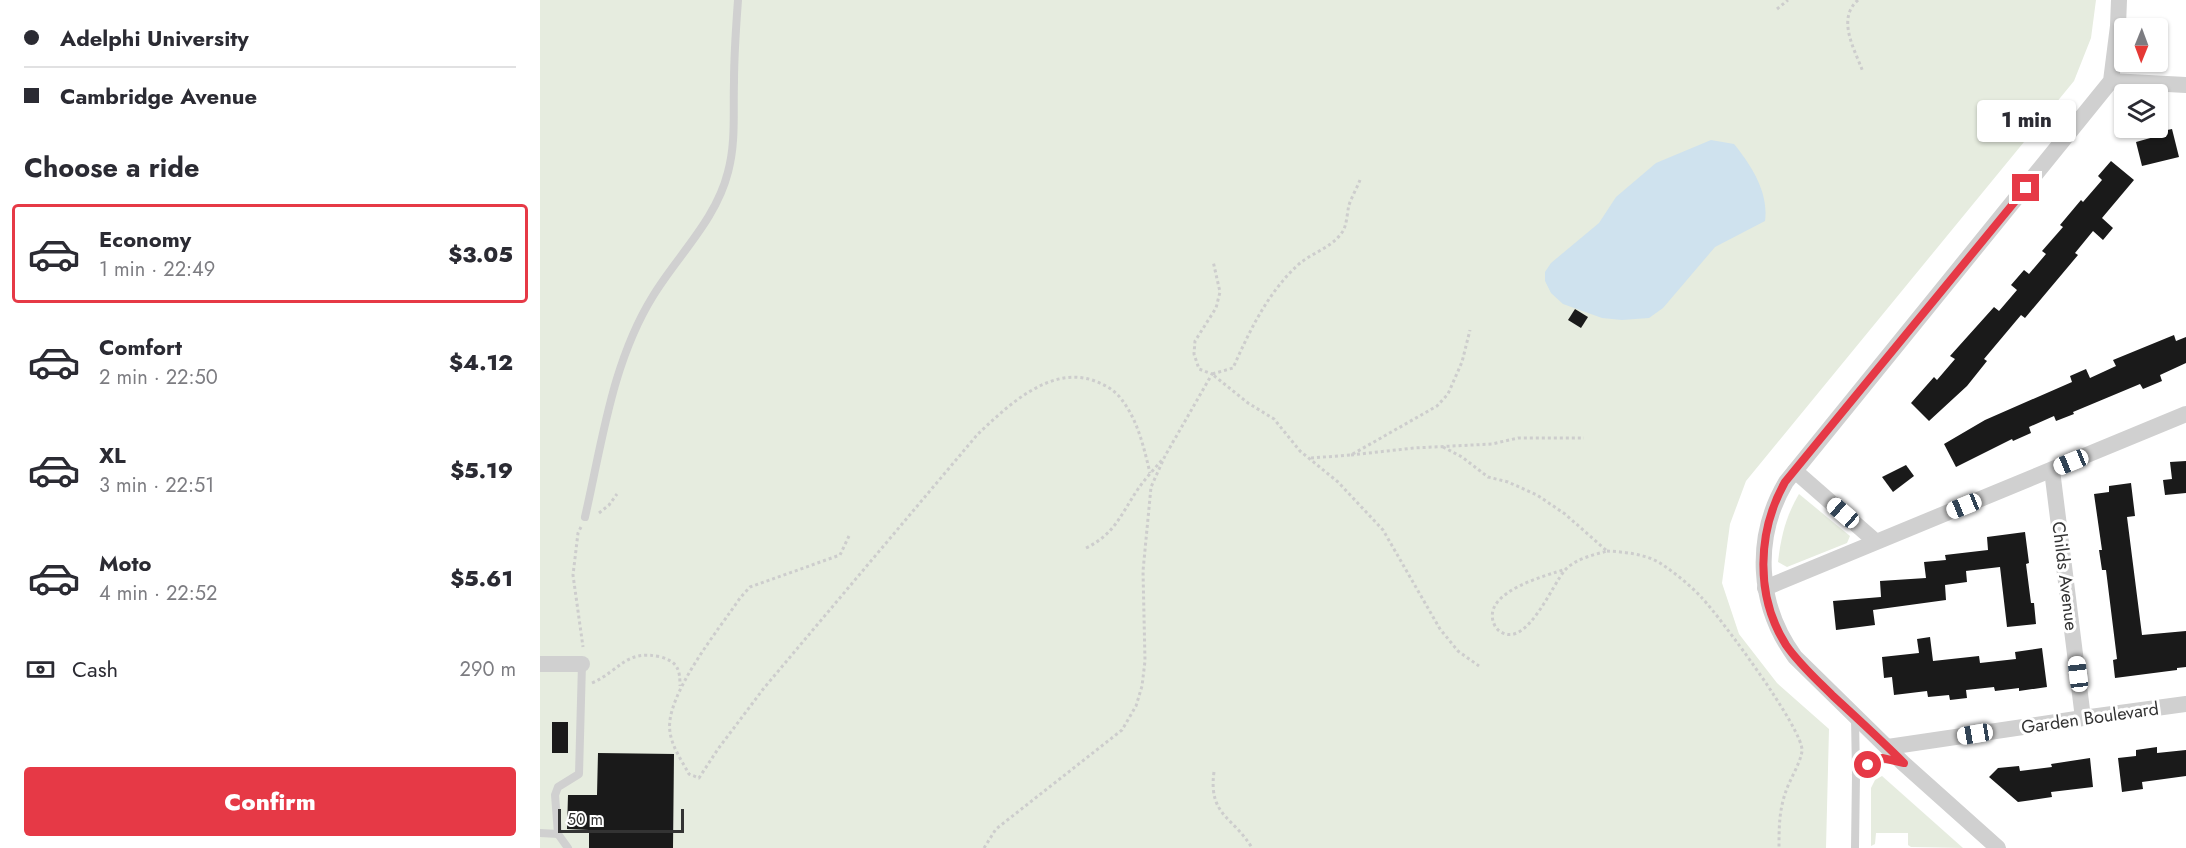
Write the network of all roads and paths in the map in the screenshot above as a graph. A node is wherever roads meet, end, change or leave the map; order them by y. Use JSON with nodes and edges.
{"nodes":[{"id":1,"x":738,"y":0,"type":"edge"},
{"id":2,"x":1788,"y":0,"type":"edge"},
{"id":3,"x":1858,"y":0,"type":"edge"},
{"id":4,"x":2119,"y":0,"type":"edge"},
{"id":5,"x":1777,"y":9,"type":"dead end"},
{"id":6,"x":1863,"y":72,"type":"dead end"},
{"id":7,"x":2111,"y":81,"type":"junction"},
{"id":8,"x":2186,"y":85,"type":"edge"},
{"id":9,"x":1360,"y":180,"type":"dead end"},
{"id":10,"x":1213,"y":261,"type":"dead end"},
{"id":11,"x":1470,"y":330,"type":"dead end"},
{"id":12,"x":1212,"y":374,"type":"junction"},
{"id":13,"x":2186,"y":414,"type":"edge"},
{"id":14,"x":1584,"y":438,"type":"dead end"},
{"id":15,"x":1443,"y":447,"type":"junction"},
{"id":16,"x":1351,"y":455,"type":"junction"},
{"id":17,"x":1165,"y":456,"type":"junction"},
{"id":18,"x":1311,"y":458,"type":"junction"},
{"id":19,"x":2052,"y":470,"type":"junction"},
{"id":20,"x":1795,"y":471,"type":"junction"},
{"id":21,"x":1150,"y":473,"type":"junction"},
{"id":22,"x":616,"y":494,"type":"dead end"},
{"id":23,"x":585,"y":517,"type":"junction"},
{"id":24,"x":849,"y":536,"type":"dead end"},
{"id":25,"x":1875,"y":541,"type":"junction"},
{"id":26,"x":1086,"y":548,"type":"dead end"},
{"id":27,"x":1607,"y":551,"type":"junction"},
{"id":28,"x":1566,"y":569,"type":"junction"},
{"id":29,"x":1765,"y":588,"type":"junction"},
{"id":30,"x":540,"y":664,"type":"edge"},
{"id":31,"x":582,"y":664,"type":"junction"},
{"id":32,"x":1479,"y":666,"type":"dead end"},
{"id":33,"x":581,"y":687,"type":"junction"},
{"id":34,"x":680,"y":688,"type":"junction"},
{"id":35,"x":2186,"y":704,"type":"edge"},
{"id":36,"x":1854,"y":716,"type":"junction"},
{"id":37,"x":2083,"y":718,"type":"junction"},
{"id":38,"x":1888,"y":747,"type":"junction"},
{"id":39,"x":1904,"y":763,"type":"junction"},
{"id":40,"x":1214,"y":772,"type":"dead end"},
{"id":41,"x":1856,"y":775,"type":"junction"},
{"id":42,"x":540,"y":833,"type":"edge"},
{"id":43,"x":558,"y":834,"type":"junction"},
{"id":44,"x":568,"y":848,"type":"edge"},
{"id":45,"x":984,"y":848,"type":"edge"},
{"id":46,"x":1251,"y":848,"type":"edge"},
{"id":47,"x":1779,"y":848,"type":"edge"},
{"id":48,"x":1855,"y":848,"type":"edge"},
{"id":49,"x":1998,"y":848,"type":"edge"}],
"edges":[{"from":1,"to":23,"type":"lane"},
{"from":2,"to":5,"type":"path"},
{"from":3,"to":6,"type":"path"},
{"from":4,"to":7,"type":"street"},
{"from":7,"to":8,"type":"street"},
{"from":7,"to":20,"type":"street"},
{"from":9,"to":12,"type":"path"},
{"from":10,"to":12,"type":"path"},
{"from":11,"to":16,"type":"path"},
{"from":12,"to":17,"type":"path"},
{"from":12,"to":18,"type":"path"},
{"from":13,"to":19,"type":"street"},
{"from":14,"to":15,"type":"path"},
{"from":15,"to":16,"type":"path"},
{"from":15,"to":27,"type":"path"},
{"from":16,"to":18,"type":"path"},
{"from":17,"to":21,"type":"path"},
{"from":17,"to":45,"type":"path"},
{"from":18,"to":32,"type":"path"},
{"from":19,"to":25,"type":"street"},
{"from":19,"to":37,"type":"street","name":"Childs Avenue"},
{"from":20,"to":25,"type":"street"},
{"from":20,"to":29,"type":"street"},
{"from":21,"to":26,"type":"path"},
{"from":21,"to":34,"type":"path"},
{"from":22,"to":23,"type":"path"},
{"from":23,"to":31,"type":"path"},
{"from":24,"to":34,"type":"path"},
{"from":25,"to":29,"type":"street"},
{"from":27,"to":28,"type":"path"},
{"from":27,"to":47,"type":"path"},
{"from":28,"to":28,"type":"path"},
{"from":29,"to":36,"type":"street"},
{"from":30,"to":31,"type":"street"},
{"from":31,"to":33,"type":"lane"},
{"from":33,"to":34,"type":"path"},
{"from":33,"to":43,"type":"lane"},
{"from":35,"to":37,"type":"street","name":"Garden Boulevard"},
{"from":36,"to":38,"type":"street"},
{"from":36,"to":41,"type":"lane"},
{"from":37,"to":38,"type":"street","name":"Garden Boulevard"},
{"from":38,"to":39,"type":"street"},
{"from":39,"to":41,"type":"lane"},
{"from":39,"to":49,"type":"street"},
{"from":40,"to":46,"type":"path"},
{"from":41,"to":48,"type":"lane"},
{"from":42,"to":43,"type":"lane"},
{"from":43,"to":44,"type":"lane"}]}
